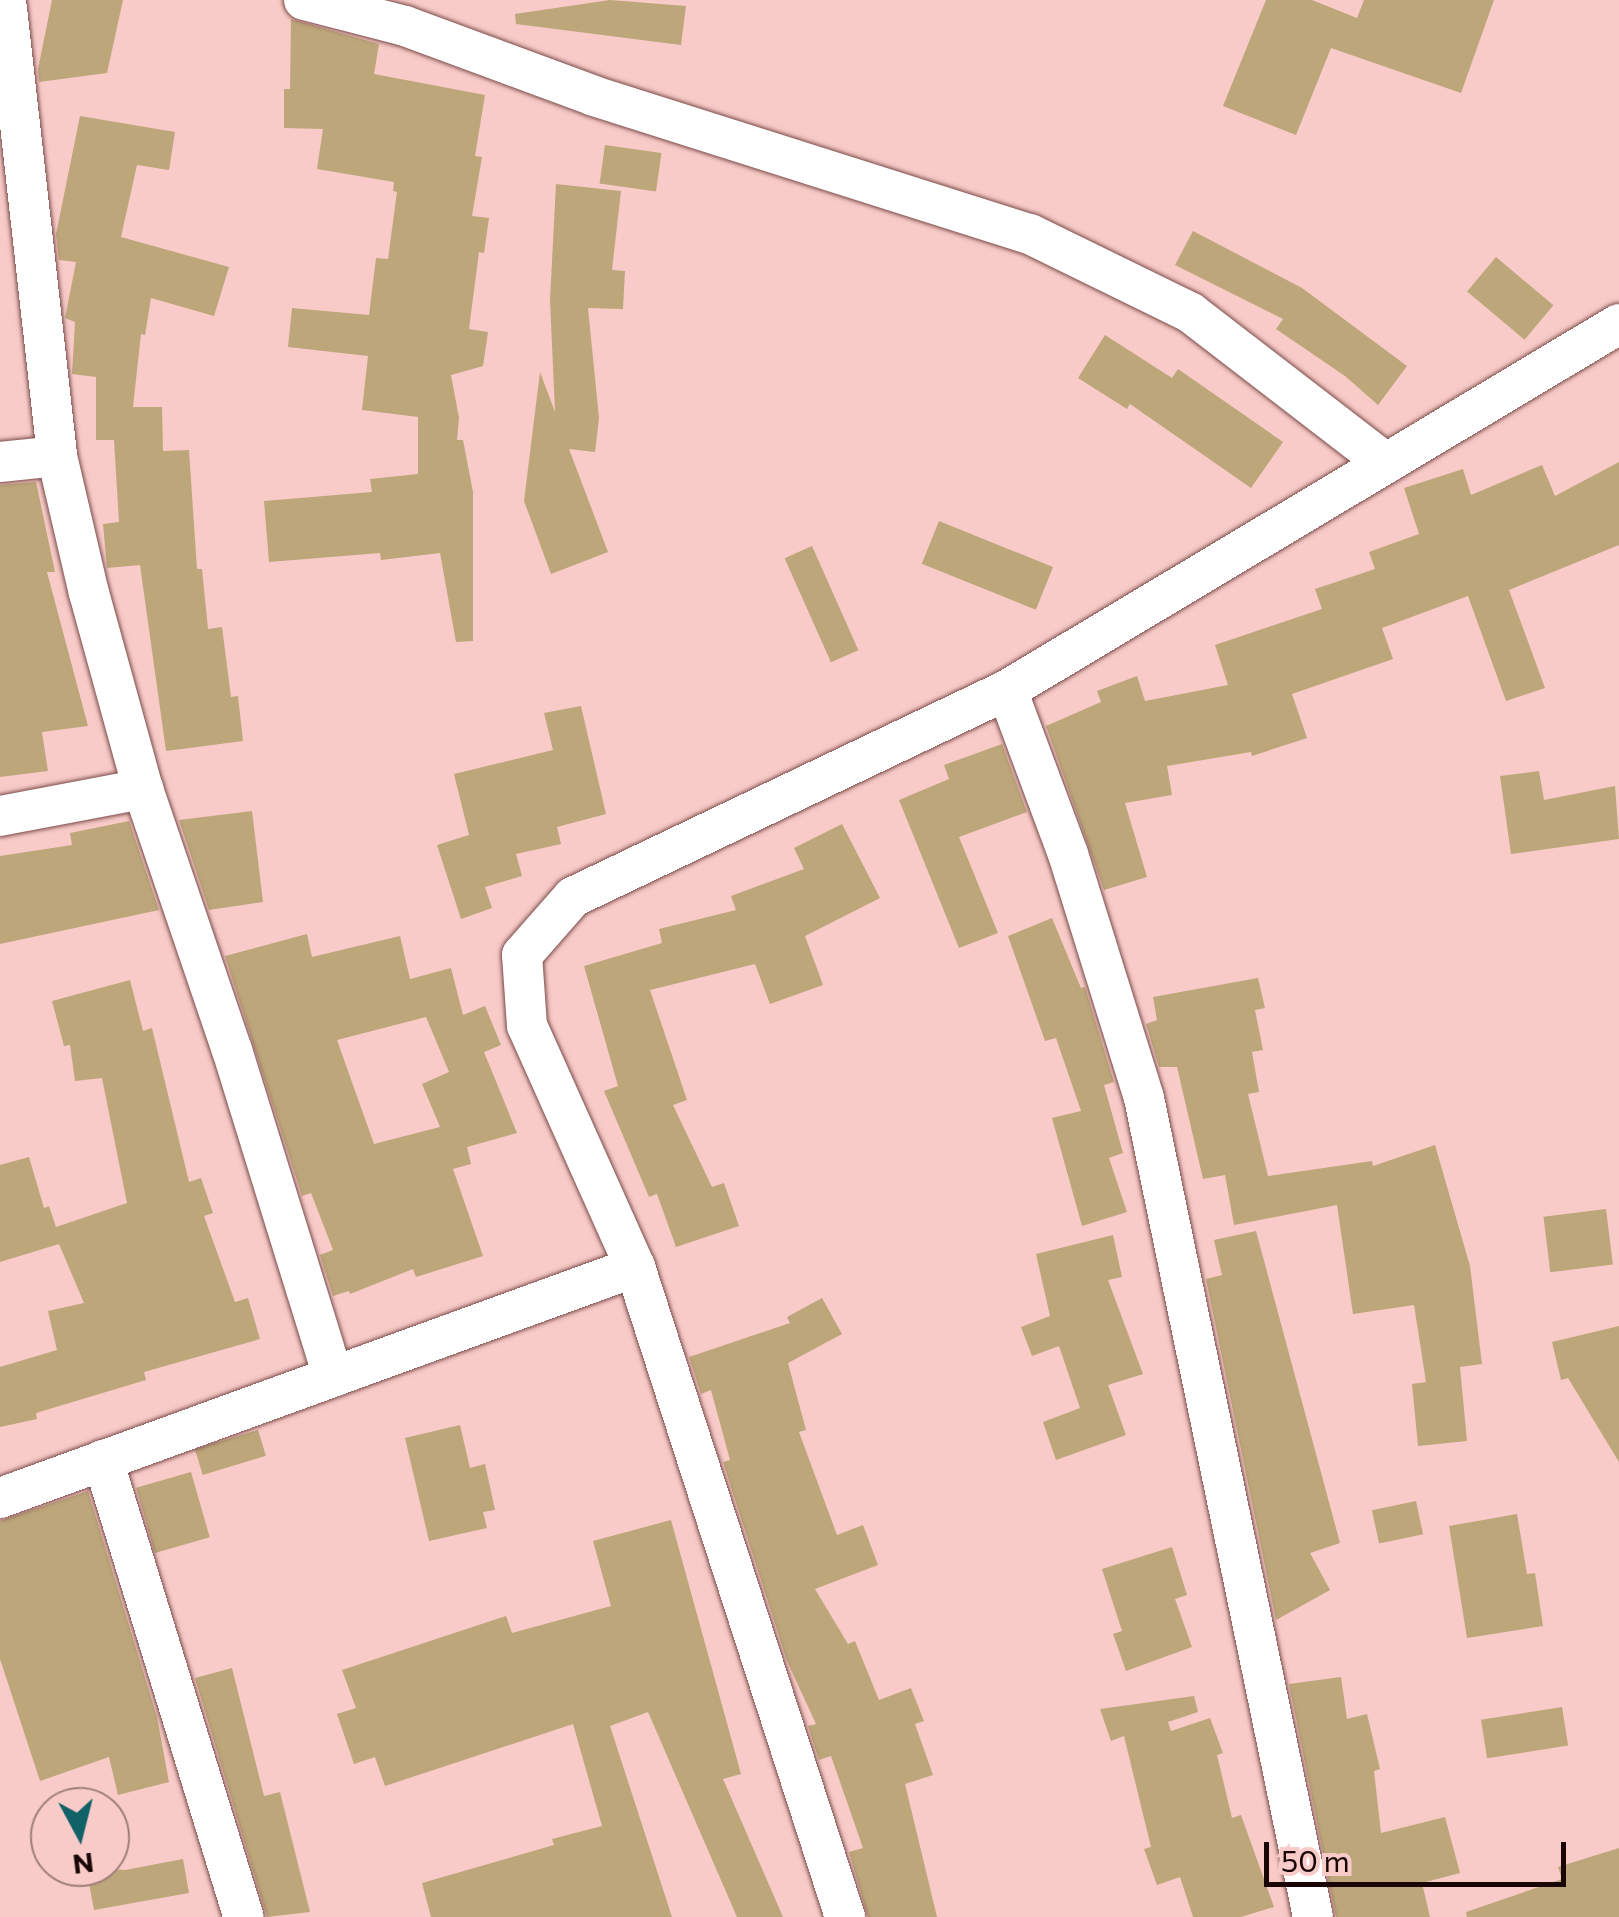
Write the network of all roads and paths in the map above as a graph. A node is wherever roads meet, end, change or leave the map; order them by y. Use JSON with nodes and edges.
{"nodes":[{"id":1,"x":6,"y":0,"type":"edge"},
{"id":2,"x":304,"y":0,"type":"edge"},
{"id":3,"x":1619,"y":324,"type":"edge"},
{"id":4,"x":57,"y":456,"type":"junction"},
{"id":5,"x":0,"y":462,"type":"edge"},
{"id":6,"x":1386,"y":463,"type":"junction"},
{"id":7,"x":1006,"y":690,"type":"junction"},
{"id":8,"x":143,"y":789,"type":"junction"},
{"id":9,"x":0,"y":816,"type":"edge"},
{"id":10,"x":634,"y":1267,"type":"junction"},
{"id":11,"x":333,"y":1378,"type":"junction"},
{"id":12,"x":103,"y":1460,"type":"junction"},
{"id":13,"x":0,"y":1498,"type":"edge"},
{"id":14,"x":244,"y":1917,"type":"edge"},
{"id":15,"x":845,"y":1917,"type":"edge"},
{"id":16,"x":1313,"y":1917,"type":"edge"}],
"edges":[{"from":1,"to":4,"type":"street"},
{"from":2,"to":6,"type":"street"},
{"from":3,"to":6,"type":"street"},
{"from":4,"to":5,"type":"street"},
{"from":4,"to":8,"type":"street"},
{"from":6,"to":7,"type":"street"},
{"from":7,"to":10,"type":"street"},
{"from":7,"to":16,"type":"street"},
{"from":8,"to":9,"type":"street"},
{"from":8,"to":11,"type":"street"},
{"from":10,"to":11,"type":"street"},
{"from":10,"to":15,"type":"street"},
{"from":11,"to":12,"type":"street"},
{"from":12,"to":13,"type":"street"},
{"from":12,"to":14,"type":"street"}]}
